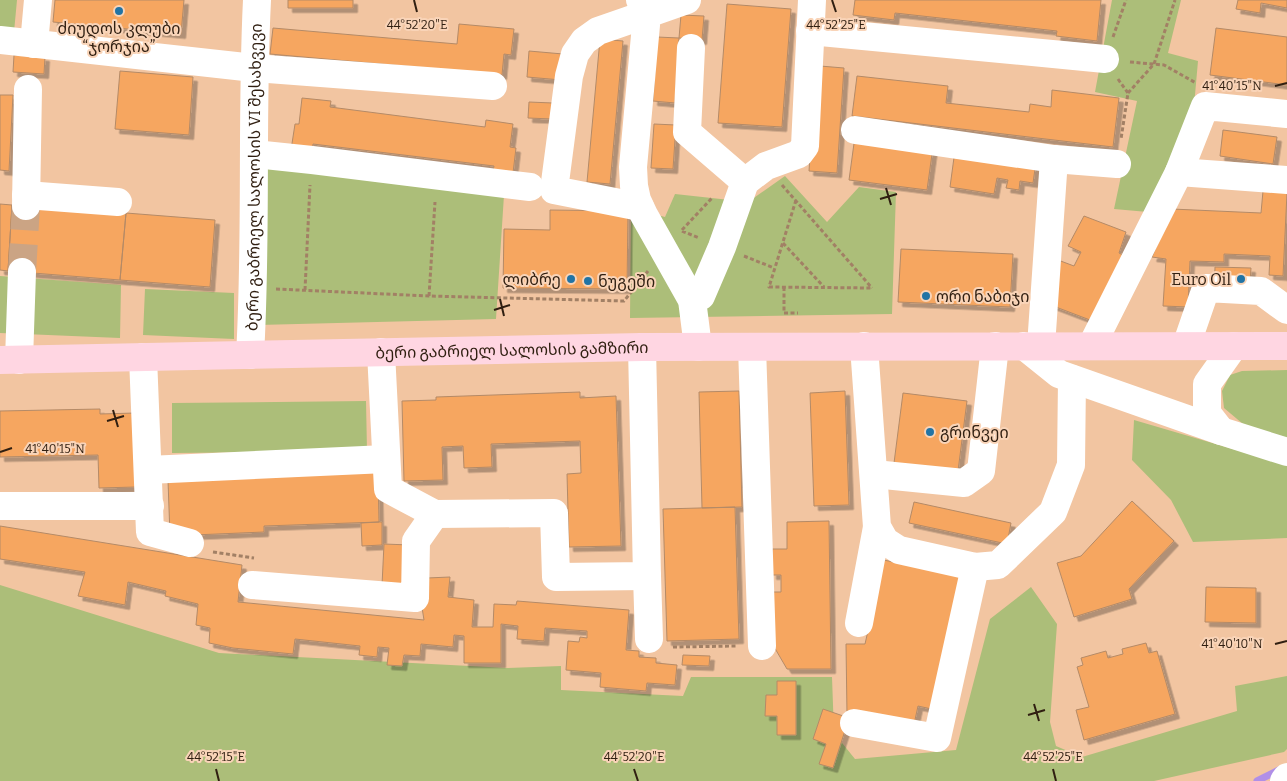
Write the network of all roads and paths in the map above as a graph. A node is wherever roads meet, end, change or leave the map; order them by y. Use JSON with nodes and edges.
{"nodes":[{"id":1,"x":38,"y":0,"type":"edge"},
{"id":2,"x":257,"y":0,"type":"edge"},
{"id":3,"x":687,"y":0,"type":"edge"},
{"id":4,"x":812,"y":0,"type":"edge"},
{"id":5,"x":1126,"y":0,"type":"edge"},
{"id":6,"x":1174,"y":0,"type":"edge"},
{"id":7,"x":643,"y":7,"type":"edge"},
{"id":8,"x":810,"y":31,"type":"junction"},
{"id":9,"x":0,"y":40,"type":"edge"},
{"id":10,"x":34,"y":44,"type":"junction"},
{"id":11,"x":691,"y":48,"type":"dead end"},
{"id":12,"x":1105,"y":59,"type":"junction"},
{"id":13,"x":1154,"y":64,"type":"junction"},
{"id":14,"x":254,"y":68,"type":"junction"},
{"id":15,"x":494,"y":86,"type":"dead end"},
{"id":16,"x":28,"y":89,"type":"dead end"},
{"id":17,"x":1128,"y":93,"type":"junction"},
{"id":18,"x":1205,"y":106,"type":"junction"},
{"id":19,"x":1287,"y":114,"type":"edge"},
{"id":20,"x":855,"y":130,"type":"dead end"},
{"id":21,"x":254,"y":154,"type":"junction"},
{"id":22,"x":1054,"y":159,"type":"junction"},
{"id":23,"x":312,"y":160,"type":"junction"},
{"id":24,"x":1117,"y":164,"type":"joint"},
{"id":25,"x":1179,"y":172,"type":"junction"},
{"id":26,"x":755,"y":174,"type":"junction"},
{"id":27,"x":1287,"y":180,"type":"edge"},
{"id":28,"x":301,"y":185,"type":"dead end"},
{"id":29,"x":310,"y":186,"type":"junction"},
{"id":30,"x":530,"y":186,"type":"dead end"},
{"id":31,"x":796,"y":200,"type":"junction"},
{"id":32,"x":427,"y":201,"type":"dead end"},
{"id":33,"x":118,"y":202,"type":"dead end"},
{"id":34,"x":640,"y":207,"type":"junction"},
{"id":35,"x":782,"y":243,"type":"junction"},
{"id":36,"x":22,"y":272,"type":"tunnel mouth"},
{"id":37,"x":784,"y":287,"type":"junction"},
{"id":38,"x":824,"y":287,"type":"junction"},
{"id":39,"x":254,"y":288,"type":"junction"},
{"id":40,"x":305,"y":290,"type":"junction"},
{"id":41,"x":429,"y":296,"type":"junction"},
{"id":42,"x":692,"y":300,"type":"junction"},
{"id":43,"x":624,"y":301,"type":"dead end"},
{"id":44,"x":1287,"y":310,"type":"edge"},
{"id":45,"x":798,"y":312,"type":"dead end"},
{"id":46,"x":864,"y":346,"type":"junction"},
{"id":47,"x":995,"y":346,"type":"junction"},
{"id":48,"x":1032,"y":346,"type":"junction"},
{"id":49,"x":1092,"y":346,"type":"junction"},
{"id":50,"x":1186,"y":346,"type":"junction"},
{"id":51,"x":1234,"y":346,"type":"junction"},
{"id":52,"x":1287,"y":346,"type":"edge"},
{"id":53,"x":642,"y":347,"type":"junction"},
{"id":54,"x":698,"y":347,"type":"junction"},
{"id":55,"x":752,"y":347,"type":"junction"},
{"id":56,"x":381,"y":352,"type":"junction"},
{"id":57,"x":250,"y":355,"type":"junction"},
{"id":58,"x":143,"y":357,"type":"junction"},
{"id":59,"x":9,"y":360,"type":"edge"},
{"id":60,"x":1072,"y":379,"type":"junction"},
{"id":61,"x":1221,"y":431,"type":"junction"},
{"id":62,"x":1287,"y":452,"type":"edge"},
{"id":63,"x":386,"y":459,"type":"junction"},
{"id":64,"x":148,"y":470,"type":"junction"},
{"id":65,"x":874,"y":474,"type":"junction"},
{"id":66,"x":0,"y":506,"type":"edge"},
{"id":67,"x":150,"y":506,"type":"junction"},
{"id":68,"x":436,"y":514,"type":"junction"},
{"id":69,"x":877,"y":527,"type":"junction"},
{"id":70,"x":190,"y":543,"type":"joint"},
{"id":71,"x":974,"y":567,"type":"junction"},
{"id":72,"x":647,"y":576,"type":"junction"},
{"id":73,"x":252,"y":585,"type":"joint"},
{"id":74,"x":859,"y":623,"type":"dead end"},
{"id":75,"x":649,"y":639,"type":"joint"},
{"id":76,"x":762,"y":646,"type":"joint"},
{"id":77,"x":854,"y":723,"type":"dead end"},
{"id":78,"x":1287,"y":777,"type":"edge"},
{"id":79,"x":1284,"y":781,"type":"edge"}],
"edges":[{"from":1,"to":10,"type":"street"},
{"from":2,"to":14,"type":"street","name":"ბერი გაბრიელ სალოსის VI შესახვევი"},
{"from":3,"to":7,"type":"street"},
{"from":4,"to":8,"type":"street"},
{"from":5,"to":12,"type":"path"},
{"from":6,"to":13,"type":"path"},
{"from":7,"to":34,"type":"street"},
{"from":7,"to":34,"type":"street"},
{"from":8,"to":12,"type":"street"},
{"from":8,"to":26,"type":"street"},
{"from":9,"to":10,"type":"street"},
{"from":10,"to":14,"type":"street"},
{"from":11,"to":26,"type":"street"},
{"from":12,"to":13,"type":"path"},
{"from":12,"to":17,"type":"path"},
{"from":13,"to":17,"type":"path"},
{"from":13,"to":18,"type":"path"},
{"from":14,"to":15,"type":"street"},
{"from":14,"to":21,"type":"street","name":"ბერი გაბრიელ სალოსის VI შესახვევი"},
{"from":16,"to":33,"type":"street"},
{"from":17,"to":24,"type":"path"},
{"from":18,"to":19,"type":"street"},
{"from":18,"to":25,"type":"street"},
{"from":20,"to":22,"type":"street"},
{"from":21,"to":23,"type":"street"},
{"from":21,"to":39,"type":"street","name":"ბერი გაბრიელ სალოსის VI შესახვევი"},
{"from":22,"to":24,"type":"street"},
{"from":22,"to":48,"type":"street"},
{"from":23,"to":29,"type":"path"},
{"from":23,"to":30,"type":"street"},
{"from":25,"to":27,"type":"street"},
{"from":25,"to":49,"type":"street"},
{"from":26,"to":31,"type":"path"},
{"from":26,"to":42,"type":"street"},
{"from":28,"to":29,"type":"path"},
{"from":29,"to":40,"type":"path"},
{"from":31,"to":35,"type":"path"},
{"from":31,"to":38,"type":"path"},
{"from":32,"to":41,"type":"path"},
{"from":34,"to":42,"type":"street"},
{"from":35,"to":37,"type":"path"},
{"from":35,"to":38,"type":"path"},
{"from":36,"to":59,"type":"street"},
{"from":37,"to":38,"type":"path"},
{"from":37,"to":45,"type":"path"},
{"from":39,"to":40,"type":"path"},
{"from":39,"to":57,"type":"street","name":"ბერი გაბრიელ სალოსის VI შესახვევი"},
{"from":40,"to":41,"type":"path"},
{"from":41,"to":43,"type":"path"},
{"from":42,"to":54,"type":"street"},
{"from":44,"to":50,"type":"street"},
{"from":46,"to":47,"type":"main road","name":"ბერი გაბრიელ სალოსის გამზირი"},
{"from":46,"to":55,"type":"main road","name":"ბერი გაბრიელ სალოსის გამზირი"},
{"from":46,"to":65,"type":"street"},
{"from":47,"to":48,"type":"main road","name":"ბერი გაბრიელ სალოსის გამზირი"},
{"from":47,"to":65,"type":"street"},
{"from":48,"to":49,"type":"main road","name":"ბერი გაბრიელ სალოსის გამზირი"},
{"from":48,"to":60,"type":"street"},
{"from":49,"to":50,"type":"main road","name":"ბერი გაბრიელ სალოსის გამზირი"},
{"from":50,"to":51,"type":"main road","name":"ბერი გაბრიელ სალოსის გამზირი"},
{"from":51,"to":52,"type":"main road","name":"ბერი გაბრიელ სალოსის გამზირი"},
{"from":51,"to":61,"type":"street"},
{"from":53,"to":54,"type":"main road","name":"ბერი გაბრიელ სალოსის გამზირი"},
{"from":53,"to":56,"type":"main road","name":"ბერი გაბრიელ სალოსის გამზირი"},
{"from":53,"to":72,"type":"street"},
{"from":54,"to":55,"type":"main road","name":"ბერი გაბრიელ სალოსის გამზირი"},
{"from":55,"to":76,"type":"street"},
{"from":56,"to":57,"type":"main road","name":"ბერი გაბრიელ სალოსის გამზირი"},
{"from":56,"to":63,"type":"street"},
{"from":57,"to":58,"type":"main road","name":"ბერი გაბრიელ სალოსის გამზირი"},
{"from":58,"to":59,"type":"main road","name":"ბერი გაბრიელ სალოსის გამზირი"},
{"from":58,"to":64,"type":"street"},
{"from":60,"to":61,"type":"street"},
{"from":60,"to":71,"type":"street"},
{"from":61,"to":62,"type":"street"},
{"from":63,"to":64,"type":"street"},
{"from":63,"to":68,"type":"street"},
{"from":64,"to":67,"type":"street"},
{"from":65,"to":69,"type":"street"},
{"from":66,"to":67,"type":"street"},
{"from":67,"to":70,"type":"street"},
{"from":68,"to":72,"type":"street"},
{"from":68,"to":73,"type":"street"},
{"from":69,"to":71,"type":"street"},
{"from":69,"to":74,"type":"street"},
{"from":70,"to":73,"type":"path"},
{"from":71,"to":77,"type":"street"},
{"from":72,"to":75,"type":"street"},
{"from":75,"to":76,"type":"path"},
{"from":78,"to":79,"type":"street"}]}
